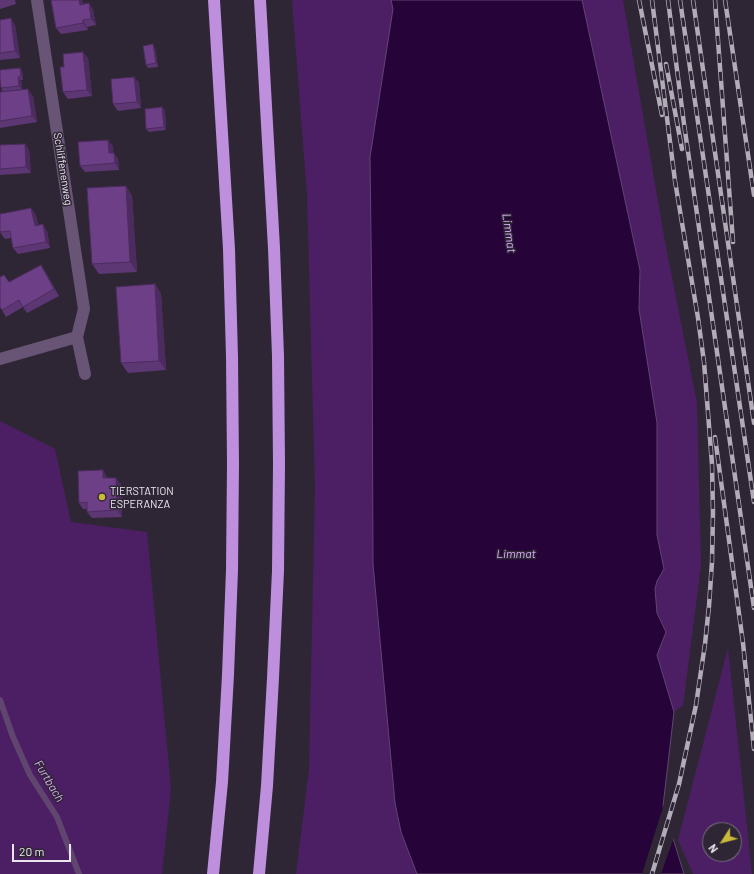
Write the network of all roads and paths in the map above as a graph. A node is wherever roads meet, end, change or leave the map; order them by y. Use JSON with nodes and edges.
{"nodes":[{"id":1,"x":37,"y":0,"type":"edge"},
{"id":2,"x":214,"y":0,"type":"edge"},
{"id":3,"x":260,"y":0,"type":"edge"},
{"id":4,"x":76,"y":337,"type":"junction"},
{"id":5,"x":0,"y":359,"type":"edge"},
{"id":6,"x":85,"y":374,"type":"dead end"},
{"id":7,"x":213,"y":874,"type":"edge"},
{"id":8,"x":259,"y":874,"type":"edge"}],
"edges":[{"from":1,"to":4,"type":"street","name":"Schliffenenweg"},
{"from":2,"to":7,"type":"highway"},
{"from":3,"to":8,"type":"highway"},
{"from":4,"to":5,"type":"street"},
{"from":4,"to":6,"type":"street","name":"Schliffenenweg"}]}
